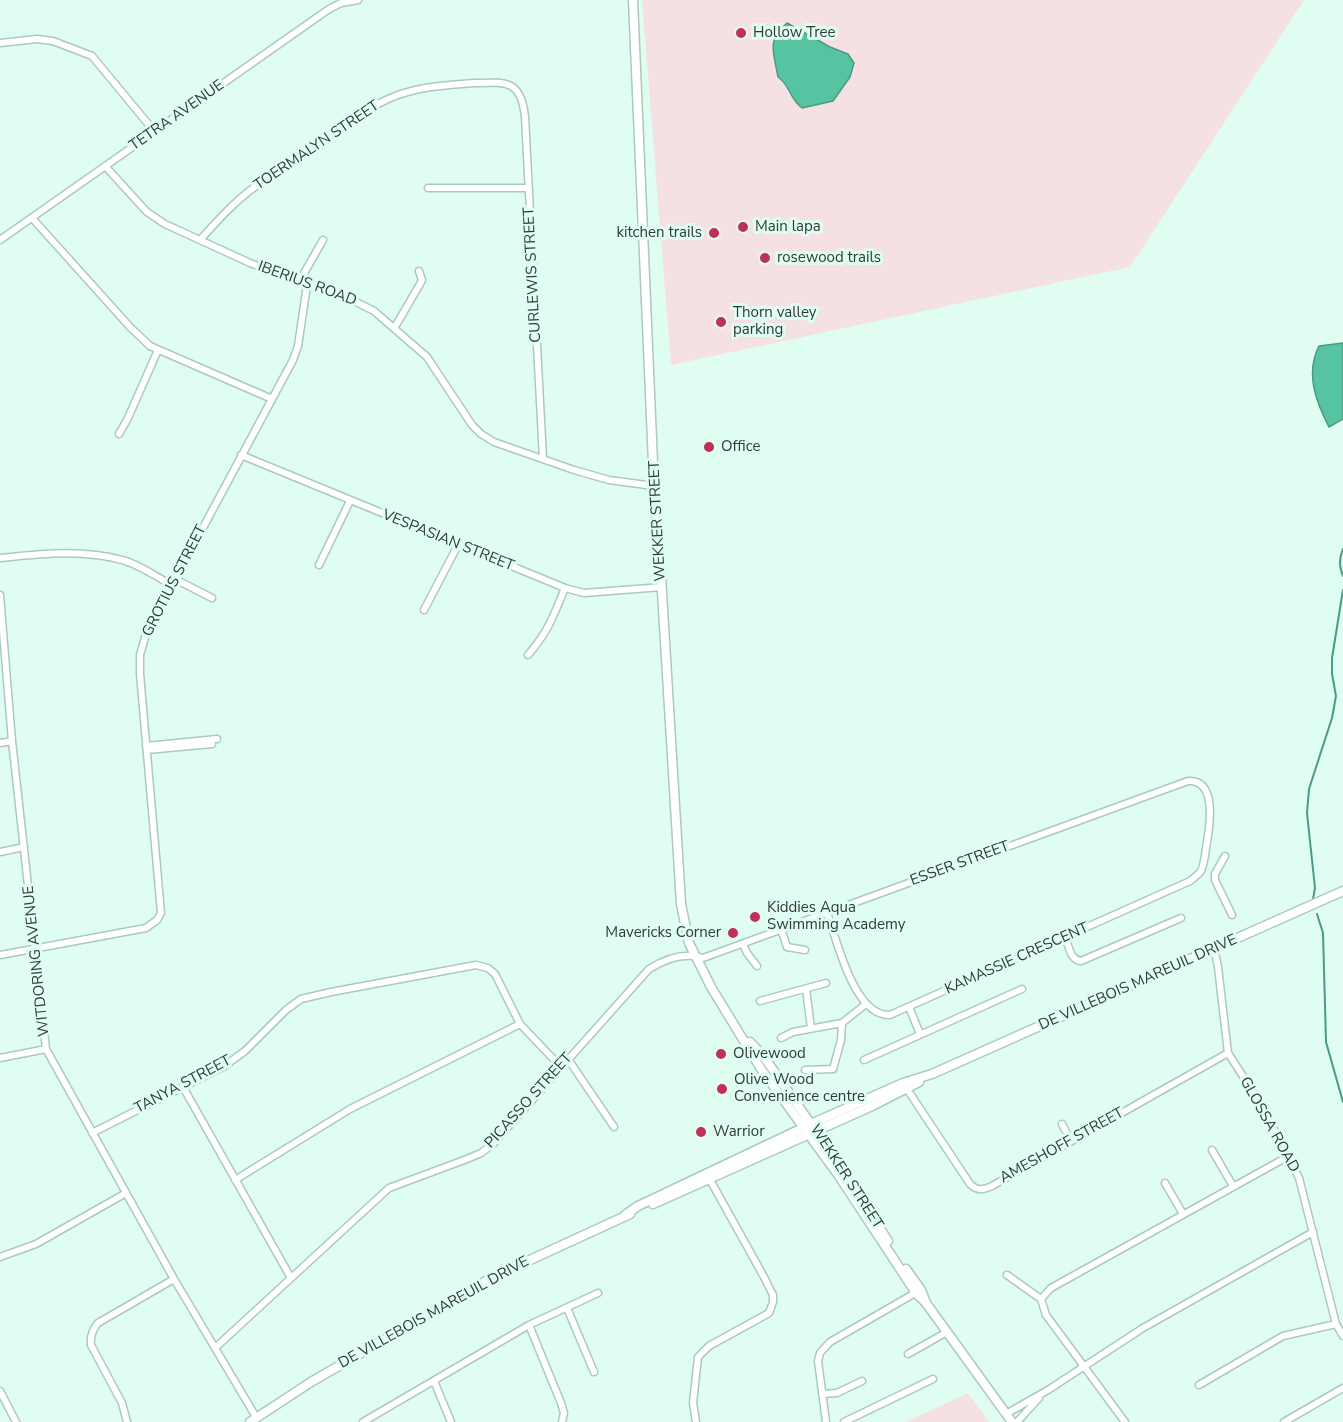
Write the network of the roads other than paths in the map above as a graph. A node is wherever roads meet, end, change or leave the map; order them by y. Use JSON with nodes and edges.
{"nodes":[{"id":1,"x":358,"y":0,"type":"edge"},
{"id":2,"x":633,"y":0,"type":"edge"},
{"id":3,"x":0,"y":43,"type":"edge"},
{"id":4,"x":520,"y":93,"type":"joint"},
{"id":5,"x":154,"y":131,"type":"junction"},
{"id":6,"x":105,"y":166,"type":"junction"},
{"id":7,"x":428,"y":188,"type":"dead end"},
{"id":8,"x":528,"y":188,"type":"junction"},
{"id":9,"x":32,"y":218,"type":"junction"},
{"id":10,"x":0,"y":240,"type":"edge"},
{"id":11,"x":200,"y":240,"type":"junction"},
{"id":12,"x":323,"y":240,"type":"dead end"},
{"id":13,"x":419,"y":271,"type":"dead end"},
{"id":14,"x":299,"y":282,"type":"junction"},
{"id":15,"x":307,"y":285,"type":"junction"},
{"id":16,"x":395,"y":327,"type":"junction"},
{"id":17,"x":158,"y":350,"type":"junction"},
{"id":18,"x":272,"y":399,"type":"junction"},
{"id":19,"x":118,"y":434,"type":"dead end"},
{"id":20,"x":241,"y":455,"type":"junction"},
{"id":21,"x":543,"y":459,"type":"junction"},
{"id":22,"x":654,"y":486,"type":"junction"},
{"id":23,"x":350,"y":501,"type":"junction"},
{"id":24,"x":458,"y":545,"type":"junction"},
{"id":25,"x":0,"y":558,"type":"edge"},
{"id":26,"x":319,"y":566,"type":"dead end"},
{"id":27,"x":173,"y":582,"type":"junction"},
{"id":28,"x":662,"y":587,"type":"junction"},
{"id":29,"x":565,"y":588,"type":"junction"},
{"id":30,"x":0,"y":594,"type":"edge"},
{"id":31,"x":212,"y":598,"type":"dead end"},
{"id":32,"x":424,"y":610,"type":"dead end"},
{"id":33,"x":528,"y":655,"type":"dead end"},
{"id":34,"x":12,"y":741,"type":"junction"},
{"id":35,"x":215,"y":742,"type":"dead end"},
{"id":36,"x":0,"y":743,"type":"edge"},
{"id":37,"x":147,"y":748,"type":"junction"},
{"id":38,"x":24,"y":847,"type":"junction"},
{"id":39,"x":0,"y":852,"type":"edge"},
{"id":40,"x":1225,"y":856,"type":"dead end"},
{"id":41,"x":1201,"y":871,"type":"junction"},
{"id":42,"x":1215,"y":874,"type":"junction"},
{"id":43,"x":1343,"y":891,"type":"edge"},
{"id":44,"x":827,"y":913,"type":"junction"},
{"id":45,"x":1232,"y":915,"type":"dead end"},
{"id":46,"x":1181,"y":918,"type":"dead end"},
{"id":47,"x":781,"y":929,"type":"junction"},
{"id":48,"x":1065,"y":937,"type":"junction"},
{"id":49,"x":743,"y":944,"type":"junction"},
{"id":50,"x":36,"y":948,"type":"junction"},
{"id":51,"x":1214,"y":948,"type":"junction"},
{"id":52,"x":805,"y":950,"type":"dead end"},
{"id":53,"x":0,"y":954,"type":"edge"},
{"id":54,"x":694,"y":955,"type":"junction"},
{"id":55,"x":757,"y":966,"type":"dead end"},
{"id":56,"x":826,"y":983,"type":"dead end"},
{"id":57,"x":806,"y":988,"type":"junction"},
{"id":58,"x":1022,"y":988,"type":"dead end"},
{"id":59,"x":760,"y":1001,"type":"dead end"},
{"id":60,"x":866,"y":1004,"type":"junction"},
{"id":61,"x":909,"y":1007,"type":"junction"},
{"id":62,"x":842,"y":1023,"type":"junction"},
{"id":63,"x":520,"y":1024,"type":"junction"},
{"id":64,"x":812,"y":1028,"type":"junction"},
{"id":65,"x":920,"y":1034,"type":"junction"},
{"id":66,"x":781,"y":1038,"type":"dead end"},
{"id":67,"x":46,"y":1050,"type":"junction"},
{"id":68,"x":1228,"y":1053,"type":"junction"},
{"id":69,"x":0,"y":1058,"type":"edge"},
{"id":70,"x":568,"y":1059,"type":"junction"},
{"id":71,"x":864,"y":1060,"type":"dead end"},
{"id":72,"x":561,"y":1067,"type":"junction"},
{"id":73,"x":805,"y":1070,"type":"dead end"},
{"id":74,"x":183,"y":1086,"type":"junction"},
{"id":75,"x":905,"y":1087,"type":"junction"},
{"id":76,"x":1062,"y":1124,"type":"dead end"},
{"id":77,"x":614,"y":1127,"type":"dead end"},
{"id":78,"x":810,"y":1129,"type":"junction"},
{"id":79,"x":92,"y":1133,"type":"junction"},
{"id":80,"x":1071,"y":1141,"type":"junction"},
{"id":81,"x":1212,"y":1150,"type":"dead end"},
{"id":82,"x":1287,"y":1156,"type":"junction"},
{"id":83,"x":708,"y":1176,"type":"junction"},
{"id":84,"x":235,"y":1180,"type":"junction"},
{"id":85,"x":1165,"y":1183,"type":"dead end"},
{"id":86,"x":1233,"y":1186,"type":"junction"},
{"id":87,"x":126,"y":1193,"type":"junction"},
{"id":88,"x":1183,"y":1214,"type":"junction"},
{"id":89,"x":1313,"y":1232,"type":"junction"},
{"id":90,"x":0,"y":1257,"type":"edge"},
{"id":91,"x":1008,"y":1275,"type":"dead end"},
{"id":92,"x":291,"y":1278,"type":"junction"},
{"id":93,"x":174,"y":1279,"type":"junction"},
{"id":94,"x":918,"y":1292,"type":"junction"},
{"id":95,"x":598,"y":1293,"type":"dead end"},
{"id":96,"x":1041,"y":1299,"type":"junction"},
{"id":97,"x":567,"y":1308,"type":"junction"},
{"id":98,"x":1336,"y":1324,"type":"junction"},
{"id":99,"x":529,"y":1325,"type":"junction"},
{"id":100,"x":947,"y":1332,"type":"junction"},
{"id":101,"x":1343,"y":1336,"type":"edge"},
{"id":102,"x":215,"y":1348,"type":"junction"},
{"id":103,"x":908,"y":1354,"type":"dead end"},
{"id":104,"x":1085,"y":1366,"type":"junction"},
{"id":105,"x":594,"y":1372,"type":"dead end"},
{"id":106,"x":933,"y":1379,"type":"dead end"},
{"id":107,"x":434,"y":1380,"type":"junction"},
{"id":108,"x":862,"y":1381,"type":"dead end"},
{"id":109,"x":1199,"y":1386,"type":"dead end"},
{"id":110,"x":1343,"y":1388,"type":"edge"},
{"id":111,"x":1048,"y":1389,"type":"junction"},
{"id":112,"x":0,"y":1391,"type":"edge"},
{"id":113,"x":822,"y":1394,"type":"junction"},
{"id":114,"x":1006,"y":1414,"type":"junction"},
{"id":115,"x":253,"y":1420,"type":"edge"},
{"id":116,"x":16,"y":1422,"type":"edge"},
{"id":117,"x":127,"y":1422,"type":"edge"},
{"id":118,"x":363,"y":1422,"type":"edge"},
{"id":119,"x":451,"y":1422,"type":"edge"},
{"id":120,"x":562,"y":1422,"type":"edge"},
{"id":121,"x":695,"y":1422,"type":"edge"},
{"id":122,"x":826,"y":1422,"type":"edge"},
{"id":123,"x":844,"y":1422,"type":"edge"},
{"id":124,"x":1014,"y":1422,"type":"edge"},
{"id":125,"x":1125,"y":1422,"type":"edge"},
{"id":126,"x":1284,"y":1422,"type":"edge"}],
"edges":[{"from":1,"to":5,"type":"street","name":"TETRA AVENUE"},
{"from":2,"to":22,"type":"street","name":"WEKKER STREET"},
{"from":3,"to":5,"type":"street"},
{"from":4,"to":8,"type":"street","name":"CURLEWIS STREET"},
{"from":4,"to":11,"type":"street","name":"TOERMALYN STREET"},
{"from":5,"to":6,"type":"street","name":"TETRA AVENUE"},
{"from":6,"to":9,"type":"street","name":"TETRA AVENUE"},
{"from":6,"to":11,"type":"street","name":"IBERIUS ROAD"},
{"from":7,"to":8,"type":"street"},
{"from":8,"to":21,"type":"street","name":"CURLEWIS STREET"},
{"from":9,"to":10,"type":"street","name":"TETRA AVENUE"},
{"from":9,"to":17,"type":"street"},
{"from":11,"to":14,"type":"street","name":"IBERIUS ROAD"},
{"from":12,"to":14,"type":"street"},
{"from":13,"to":16,"type":"street"},
{"from":14,"to":15,"type":"street","name":"IBERIUS ROAD"},
{"from":15,"to":16,"type":"street","name":"IBERIUS ROAD"},
{"from":15,"to":18,"type":"street","name":"GROTIUS STREET"},
{"from":16,"to":21,"type":"street","name":"IBERIUS ROAD"},
{"from":17,"to":18,"type":"street"},
{"from":17,"to":19,"type":"street"},
{"from":18,"to":20,"type":"street","name":"GROTIUS STREET"},
{"from":20,"to":23,"type":"street","name":"VESPASIAN STREET"},
{"from":20,"to":27,"type":"street","name":"GROTIUS STREET"},
{"from":21,"to":22,"type":"street","name":"IBERIUS ROAD"},
{"from":22,"to":28,"type":"street","name":"WEKKER STREET"},
{"from":23,"to":24,"type":"street","name":"VESPASIAN STREET"},
{"from":23,"to":26,"type":"street"},
{"from":24,"to":29,"type":"street","name":"VESPASIAN STREET"},
{"from":24,"to":32,"type":"street"},
{"from":25,"to":27,"type":"street"},
{"from":27,"to":31,"type":"street"},
{"from":27,"to":37,"type":"street","name":"GROTIUS STREET"},
{"from":28,"to":29,"type":"street","name":"VESPASIAN STREET"},
{"from":28,"to":54,"type":"street","name":"WEKKER STREET"},
{"from":29,"to":33,"type":"street"},
{"from":30,"to":34,"type":"street","name":"WITDORING AVENUE"},
{"from":34,"to":36,"type":"street"},
{"from":34,"to":38,"type":"street","name":"WITDORING AVENUE"},
{"from":35,"to":37,"type":"street"},
{"from":37,"to":50,"type":"street","name":"GROTIUS STREET"},
{"from":38,"to":39,"type":"street"},
{"from":38,"to":50,"type":"street","name":"WITDORING AVENUE"},
{"from":40,"to":42,"type":"street"},
{"from":41,"to":42,"type":"street"},
{"from":41,"to":44,"type":"street","name":"ESSER STREET"},
{"from":41,"to":48,"type":"street","name":"KAMASSIE CRESCENT"},
{"from":42,"to":45,"type":"street"},
{"from":43,"to":51,"type":"street","name":"DE VILLEBOIS MAREUIL DRIVE"},
{"from":44,"to":47,"type":"street","name":"ESSER STREET"},
{"from":44,"to":60,"type":"street"},
{"from":46,"to":48,"type":"street"},
{"from":47,"to":49,"type":"street","name":"ESSER STREET"},
{"from":47,"to":52,"type":"street"},
{"from":48,"to":61,"type":"street","name":"KAMASSIE CRESCENT"},
{"from":49,"to":54,"type":"street","name":"ESSER STREET"},
{"from":49,"to":55,"type":"street"},
{"from":50,"to":53,"type":"street"},
{"from":50,"to":67,"type":"street","name":"WITDORING AVENUE"},
{"from":51,"to":68,"type":"street","name":"GLOSSA ROAD"},
{"from":51,"to":75,"type":"street","name":"DE VILLEBOIS MAREUIL DRIVE"},
{"from":54,"to":70,"type":"street","name":"PICASSO STREET"},
{"from":54,"to":78,"type":"street","name":"WEKKER STREET"},
{"from":56,"to":57,"type":"street"},
{"from":57,"to":59,"type":"street"},
{"from":57,"to":64,"type":"street"},
{"from":58,"to":65,"type":"street"},
{"from":60,"to":61,"type":"street","name":"KAMASSIE CRESCENT"},
{"from":60,"to":62,"type":"street"},
{"from":61,"to":65,"type":"street"},
{"from":62,"to":64,"type":"street"},
{"from":62,"to":73,"type":"street"},
{"from":63,"to":72,"type":"street"},
{"from":63,"to":74,"type":"street","name":"TANYA STREET"},
{"from":63,"to":84,"type":"street"},
{"from":64,"to":66,"type":"street"},
{"from":65,"to":71,"type":"street"},
{"from":67,"to":69,"type":"street"},
{"from":67,"to":79,"type":"street","name":"WITDORING AVENUE"},
{"from":68,"to":80,"type":"street","name":"AMESHOFF STREET"},
{"from":68,"to":82,"type":"street","name":"GLOSSA ROAD"},
{"from":70,"to":72,"type":"street","name":"PICASSO STREET"},
{"from":70,"to":77,"type":"street"},
{"from":72,"to":92,"type":"street","name":"PICASSO STREET"},
{"from":74,"to":79,"type":"street","name":"TANYA STREET"},
{"from":74,"to":84,"type":"street"},
{"from":75,"to":78,"type":"street","name":"DE VILLEBOIS MAREUIL DRIVE"},
{"from":75,"to":80,"type":"street","name":"AMESHOFF STREET"},
{"from":76,"to":80,"type":"street"},
{"from":78,"to":83,"type":"street","name":"DE VILLEBOIS MAREUIL DRIVE"},
{"from":78,"to":94,"type":"street","name":"WEKKER STREET"},
{"from":79,"to":87,"type":"street","name":"WITDORING AVENUE"},
{"from":81,"to":86,"type":"street"},
{"from":82,"to":86,"type":"street"},
{"from":82,"to":89,"type":"street","name":"GLOSSA ROAD"},
{"from":83,"to":115,"type":"street","name":"DE VILLEBOIS MAREUIL DRIVE"},
{"from":83,"to":121,"type":"street"},
{"from":84,"to":92,"type":"street"},
{"from":85,"to":88,"type":"street"},
{"from":86,"to":88,"type":"street"},
{"from":87,"to":90,"type":"street"},
{"from":87,"to":93,"type":"street","name":"WITDORING AVENUE"},
{"from":88,"to":96,"type":"street"},
{"from":89,"to":98,"type":"street","name":"GLOSSA ROAD"},
{"from":89,"to":104,"type":"street"},
{"from":91,"to":96,"type":"street"},
{"from":92,"to":102,"type":"street","name":"PICASSO STREET"},
{"from":93,"to":102,"type":"street","name":"WITDORING AVENUE"},
{"from":93,"to":117,"type":"street"},
{"from":94,"to":100,"type":"street","name":"WEKKER STREET"},
{"from":94,"to":113,"type":"street"},
{"from":95,"to":97,"type":"street"},
{"from":96,"to":104,"type":"street"},
{"from":97,"to":99,"type":"street"},
{"from":97,"to":105,"type":"street"},
{"from":98,"to":101,"type":"street","name":"GLOSSA ROAD"},
{"from":98,"to":109,"type":"street"},
{"from":99,"to":107,"type":"street"},
{"from":99,"to":120,"type":"street"},
{"from":100,"to":103,"type":"street"},
{"from":100,"to":114,"type":"street","name":"WEKKER STREET"},
{"from":102,"to":115,"type":"street","name":"WITDORING AVENUE"},
{"from":104,"to":111,"type":"street"},
{"from":104,"to":125,"type":"street"},
{"from":106,"to":123,"type":"street"},
{"from":107,"to":118,"type":"street"},
{"from":107,"to":119,"type":"street"},
{"from":108,"to":113,"type":"street"},
{"from":110,"to":126,"type":"street"},
{"from":111,"to":114,"type":"street"},
{"from":111,"to":124,"type":"street"},
{"from":112,"to":116,"type":"street"},
{"from":113,"to":122,"type":"street"},
{"from":114,"to":124,"type":"street","name":"WEKKER STREET"}]}
